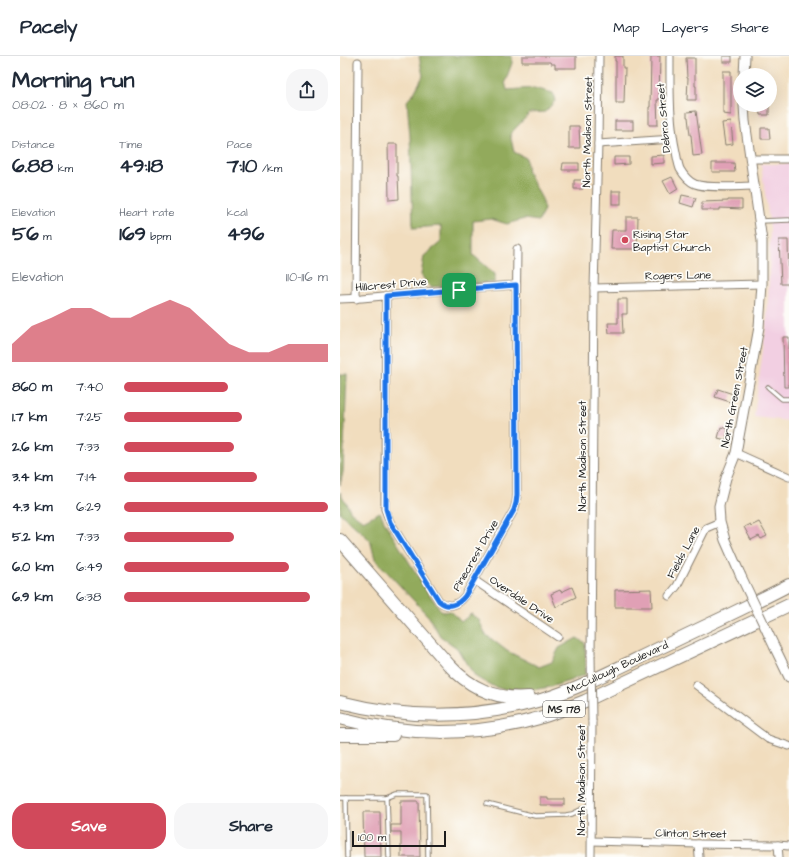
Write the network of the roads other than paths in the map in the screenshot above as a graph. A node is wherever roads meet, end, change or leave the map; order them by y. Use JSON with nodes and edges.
{"nodes":[{"id":1,"x":599,"y":56,"type":"edge"},
{"id":2,"x":670,"y":56,"type":"edge"},
{"id":3,"x":745,"y":56,"type":"edge"},
{"id":4,"x":358,"y":62,"type":"dead end"},
{"id":5,"x":744,"y":68,"type":"edge"},
{"id":6,"x":744,"y":112,"type":"edge"},
{"id":7,"x":673,"y":139,"type":"junction"},
{"id":8,"x":598,"y":144,"type":"junction"},
{"id":9,"x":750,"y":159,"type":"junction"},
{"id":10,"x":789,"y":159,"type":"edge"},
{"id":11,"x":754,"y":186,"type":"junction"},
{"id":12,"x":789,"y":220,"type":"edge"},
{"id":13,"x":759,"y":221,"type":"junction"},
{"id":14,"x":517,"y":249,"type":"dead end"},
{"id":15,"x":762,"y":284,"type":"junction"},
{"id":16,"x":516,"y":285,"type":"junction"},
{"id":17,"x":594,"y":288,"type":"junction"},
{"id":18,"x":386,"y":296,"type":"junction"},
{"id":19,"x":340,"y":299,"type":"edge"},
{"id":20,"x":356,"y":299,"type":"junction"},
{"id":21,"x":768,"y":386,"type":"dead end"},
{"id":22,"x":789,"y":399,"type":"edge"},
{"id":23,"x":736,"y":453,"type":"junction"},
{"id":24,"x":789,"y":477,"type":"edge"},
{"id":25,"x":720,"y":522,"type":"junction"},
{"id":26,"x":340,"y":540,"type":"edge"},
{"id":27,"x":474,"y":580,"type":"junction"},
{"id":28,"x":787,"y":586,"type":"edge"},
{"id":29,"x":669,"y":596,"type":"dead end"},
{"id":30,"x":789,"y":605,"type":"edge"},
{"id":31,"x":558,"y":637,"type":"dead end"},
{"id":32,"x":789,"y":677,"type":"edge"},
{"id":33,"x":696,"y":685,"type":"dead end"},
{"id":34,"x":564,"y":692,"type":"junction"},
{"id":35,"x":340,"y":702,"type":"edge"},
{"id":36,"x":340,"y":718,"type":"edge"},
{"id":37,"x":461,"y":732,"type":"junction"},
{"id":38,"x":340,"y":735,"type":"edge"},
{"id":39,"x":789,"y":746,"type":"edge"},
{"id":40,"x":340,"y":798,"type":"edge"},
{"id":41,"x":346,"y":798,"type":"junction"},
{"id":42,"x":388,"y":798,"type":"junction"},
{"id":43,"x":486,"y":804,"type":"dead end"},
{"id":44,"x":592,"y":804,"type":"junction"},
{"id":45,"x":592,"y":841,"type":"junction"},
{"id":46,"x":698,"y":844,"type":"junction"},
{"id":47,"x":778,"y":845,"type":"junction"},
{"id":48,"x":789,"y":846,"type":"edge"},
{"id":49,"x":347,"y":857,"type":"edge"},
{"id":50,"x":389,"y":857,"type":"edge"},
{"id":51,"x":428,"y":857,"type":"edge"},
{"id":52,"x":591,"y":857,"type":"edge"},
{"id":53,"x":699,"y":857,"type":"edge"},
{"id":54,"x":779,"y":857,"type":"edge"}],
"edges":[{"from":1,"to":8,"type":"street","name":"North Madison Street"},
{"from":2,"to":7,"type":"street","name":"Debro Street"},
{"from":3,"to":5,"type":"street"},
{"from":4,"to":20,"type":"street"},
{"from":6,"to":9,"type":"street","name":"North Green Street"},
{"from":7,"to":8,"type":"street"},
{"from":7,"to":11,"type":"street","name":"Debro Street"},
{"from":8,"to":17,"type":"street","name":"North Madison Street"},
{"from":9,"to":10,"type":"street"},
{"from":9,"to":11,"type":"street","name":"North Green Street"},
{"from":11,"to":13,"type":"street","name":"North Green Street"},
{"from":12,"to":13,"type":"lane"},
{"from":13,"to":15,"type":"street","name":"North Green Street"},
{"from":14,"to":16,"type":"street","name":"Pinecrest Drive"},
{"from":15,"to":17,"type":"street","name":"Rogers Lane"},
{"from":15,"to":23,"type":"street","name":"North Green Street"},
{"from":16,"to":18,"type":"street","name":"Hillcrest Drive"},
{"from":16,"to":27,"type":"street","name":"Pinecrest Drive"},
{"from":17,"to":44,"type":"street","name":"North Madison Street","bridge":true},
{"from":18,"to":20,"type":"street","name":"Hillcrest Drive"},
{"from":18,"to":27,"type":"street","name":"Pinecrest Drive"},
{"from":19,"to":20,"type":"street","name":"Hillcrest Drive"},
{"from":21,"to":22,"type":"lane"},
{"from":23,"to":24,"type":"street"},
{"from":23,"to":25,"type":"street","name":"North Green Street"},
{"from":25,"to":29,"type":"street","name":"Fields Lane"},
{"from":25,"to":32,"type":"street","name":"North Green Street","bridge":true},
{"from":26,"to":34,"type":"highway"},
{"from":27,"to":31,"type":"street","name":"Overdale Drive"},
{"from":28,"to":34,"type":"highway","name":"McCullough Boulevard","number":"MS 178"},
{"from":30,"to":37,"type":"highway","name":"McCullough Boulevard","number":"MS 178"},
{"from":33,"to":39,"type":"street"},
{"from":34,"to":35,"type":"highway","name":"McCullough Boulevard","number":"MS 178"},
{"from":36,"to":37,"type":"highway","name":"McCullough Boulevard","number":"MS 178"},
{"from":37,"to":38,"type":"highway"},
{"from":40,"to":41,"type":"lane"},
{"from":41,"to":42,"type":"lane"},
{"from":41,"to":49,"type":"lane"},
{"from":42,"to":50,"type":"lane"},
{"from":42,"to":51,"type":"lane"},
{"from":43,"to":44,"type":"lane"},
{"from":44,"to":45,"type":"street","name":"North Madison Street"},
{"from":45,"to":46,"type":"street","name":"Clinton Street"},
{"from":45,"to":52,"type":"street","name":"North Madison Street"},
{"from":46,"to":47,"type":"street","name":"Clinton Street"},
{"from":46,"to":53,"type":"street"},
{"from":47,"to":48,"type":"street","name":"Clinton Street"},
{"from":47,"to":54,"type":"street"}]}
